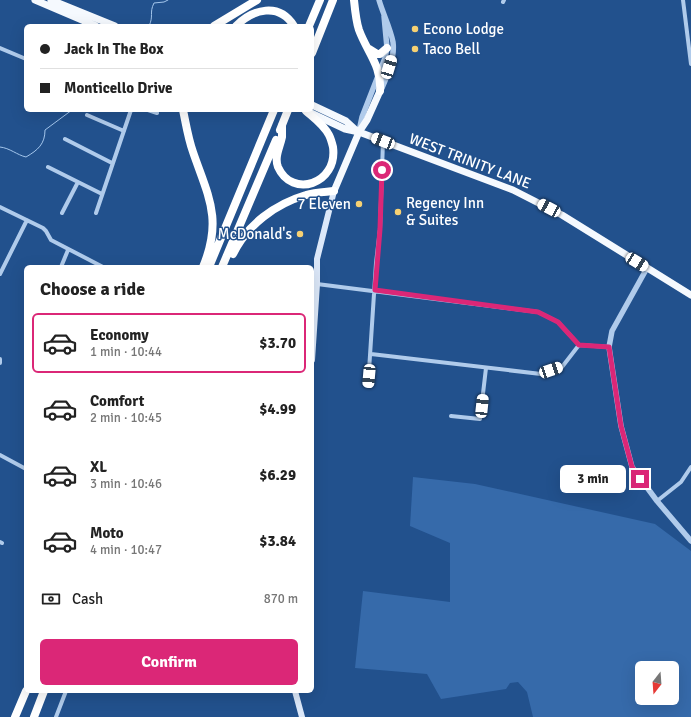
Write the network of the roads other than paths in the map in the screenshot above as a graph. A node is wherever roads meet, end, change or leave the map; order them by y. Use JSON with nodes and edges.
{"nodes":[{"id":1,"x":36,"y":0,"type":"edge"},
{"id":2,"x":51,"y":0,"type":"edge"},
{"id":3,"x":257,"y":0,"type":"edge"},
{"id":4,"x":320,"y":0,"type":"edge"},
{"id":5,"x":333,"y":0,"type":"edge"},
{"id":6,"x":354,"y":0,"type":"edge"},
{"id":7,"x":379,"y":0,"type":"edge"},
{"id":8,"x":683,"y":0,"type":"edge"},
{"id":9,"x":384,"y":16,"type":"junction"},
{"id":10,"x":91,"y":24,"type":"edge"},
{"id":11,"x":110,"y":24,"type":"edge"},
{"id":12,"x":217,"y":24,"type":"edge"},
{"id":13,"x":238,"y":24,"type":"edge"},
{"id":14,"x":293,"y":24,"type":"edge"},
{"id":15,"x":310,"y":24,"type":"edge"},
{"id":16,"x":689,"y":34,"type":"edge"},
{"id":17,"x":0,"y":48,"type":"edge"},
{"id":18,"x":314,"y":48,"type":"edge"},
{"id":19,"x":387,"y":48,"type":"junction"},
{"id":20,"x":368,"y":49,"type":"junction"},
{"id":21,"x":24,"y":58,"type":"edge"},
{"id":22,"x":691,"y":64,"type":"edge"},
{"id":23,"x":380,"y":73,"type":"junction"},
{"id":24,"x":380,"y":91,"type":"junction"},
{"id":25,"x":130,"y":112,"type":"edge"},
{"id":26,"x":154,"y":112,"type":"edge"},
{"id":27,"x":183,"y":112,"type":"edge"},
{"id":28,"x":287,"y":112,"type":"edge"},
{"id":29,"x":311,"y":112,"type":"edge"},
{"id":30,"x":314,"y":112,"type":"edge"},
{"id":31,"x":157,"y":113,"type":"dead end"},
{"id":32,"x":272,"y":114,"type":"edge"},
{"id":33,"x":86,"y":115,"type":"dead end"},
{"id":34,"x":282,"y":125,"type":"junction"},
{"id":35,"x":124,"y":131,"type":"junction"},
{"id":36,"x":359,"y":132,"type":"junction"},
{"id":37,"x":65,"y":139,"type":"dead end"},
{"id":38,"x":383,"y":141,"type":"junction"},
{"id":39,"x":112,"y":163,"type":"junction"},
{"id":40,"x":48,"y":167,"type":"dead end"},
{"id":41,"x":78,"y":182,"type":"junction"},
{"id":42,"x":334,"y":191,"type":"junction"},
{"id":43,"x":102,"y":194,"type":"junction"},
{"id":44,"x":0,"y":206,"type":"edge"},
{"id":45,"x":96,"y":213,"type":"dead end"},
{"id":46,"x":62,"y":214,"type":"dead end"},
{"id":47,"x":27,"y":220,"type":"junction"},
{"id":48,"x":68,"y":250,"type":"junction"},
{"id":49,"x":62,"y":265,"type":"edge"},
{"id":50,"x":98,"y":265,"type":"edge"},
{"id":51,"x":204,"y":265,"type":"edge"},
{"id":52,"x":210,"y":265,"type":"edge"},
{"id":53,"x":223,"y":265,"type":"edge"},
{"id":54,"x":227,"y":265,"type":"edge"},
{"id":55,"x":647,"y":268,"type":"junction"},
{"id":56,"x":0,"y":274,"type":"edge"},
{"id":57,"x":317,"y":284,"type":"junction"},
{"id":58,"x":375,"y":290,"type":"junction"},
{"id":59,"x":691,"y":295,"type":"edge"},
{"id":60,"x":314,"y":330,"type":"edge"},
{"id":61,"x":579,"y":345,"type":"junction"},
{"id":62,"x":609,"y":347,"type":"junction"},
{"id":63,"x":371,"y":354,"type":"junction"},
{"id":64,"x":0,"y":359,"type":"edge"},
{"id":65,"x":0,"y":363,"type":"edge"},
{"id":66,"x":486,"y":368,"type":"junction"},
{"id":67,"x":368,"y":386,"type":"dead end"},
{"id":68,"x":451,"y":416,"type":"dead end"},
{"id":69,"x":0,"y":455,"type":"edge"},
{"id":70,"x":691,"y":467,"type":"edge"},
{"id":71,"x":24,"y":468,"type":"edge"},
{"id":72,"x":657,"y":501,"type":"junction"},
{"id":73,"x":691,"y":541,"type":"edge"},
{"id":74,"x":25,"y":693,"type":"edge"},
{"id":75,"x":43,"y":693,"type":"edge"},
{"id":76,"x":65,"y":693,"type":"edge"},
{"id":77,"x":296,"y":693,"type":"edge"},
{"id":78,"x":15,"y":717,"type":"edge"},
{"id":79,"x":34,"y":717,"type":"edge"},
{"id":80,"x":56,"y":717,"type":"edge"},
{"id":81,"x":302,"y":717,"type":"edge"}],
"edges":[{"from":1,"to":10,"type":"main road"},
{"from":2,"to":11,"type":"main road"},
{"from":3,"to":12,"type":"highway"},
{"from":4,"to":15,"type":"highway"},
{"from":5,"to":18,"type":"highway"},
{"from":6,"to":20,"type":"highway"},
{"from":7,"to":9,"type":"street"},
{"from":8,"to":16,"type":"street"},
{"from":9,"to":19,"type":"street"},
{"from":9,"to":24,"type":"street"},
{"from":13,"to":14,"type":"highway"},
{"from":16,"to":22,"type":"street"},
{"from":17,"to":21,"type":"street"},
{"from":19,"to":20,"type":"highway"},
{"from":19,"to":23,"type":"street"},
{"from":20,"to":23,"type":"highway"},
{"from":23,"to":24,"type":"highway"},
{"from":23,"to":36,"type":"street"},
{"from":24,"to":36,"type":"main road"},
{"from":25,"to":35,"type":"street"},
{"from":26,"to":31,"type":"street"},
{"from":27,"to":51,"type":"highway"},
{"from":28,"to":34,"type":"highway"},
{"from":29,"to":34,"type":"highway"},
{"from":30,"to":36,"type":"main road","name":"WEST TRINITY LANE"},
{"from":32,"to":52,"type":"highway"},
{"from":33,"to":35,"type":"street"},
{"from":34,"to":53,"type":"highway"},
{"from":35,"to":39,"type":"street"},
{"from":36,"to":38,"type":"main road","name":"WEST TRINITY LANE"},
{"from":36,"to":42,"type":"main road"},
{"from":37,"to":39,"type":"street"},
{"from":38,"to":55,"type":"main road","name":"WEST TRINITY LANE"},
{"from":38,"to":58,"type":"street"},
{"from":39,"to":43,"type":"street"},
{"from":40,"to":41,"type":"street"},
{"from":41,"to":43,"type":"street"},
{"from":41,"to":46,"type":"street"},
{"from":42,"to":54,"type":"highway"},
{"from":42,"to":57,"type":"main road"},
{"from":43,"to":45,"type":"street"},
{"from":44,"to":47,"type":"street"},
{"from":47,"to":48,"type":"street"},
{"from":47,"to":56,"type":"street"},
{"from":48,"to":49,"type":"street"},
{"from":48,"to":50,"type":"street"},
{"from":55,"to":59,"type":"main road","name":"WEST TRINITY LANE"},
{"from":55,"to":62,"type":"street"},
{"from":57,"to":58,"type":"street"},
{"from":57,"to":60,"type":"main road"},
{"from":58,"to":61,"type":"street"},
{"from":58,"to":63,"type":"street"},
{"from":61,"to":62,"type":"street"},
{"from":61,"to":66,"type":"street"},
{"from":62,"to":72,"type":"street"},
{"from":63,"to":66,"type":"street"},
{"from":63,"to":67,"type":"street"},
{"from":64,"to":65,"type":"street"},
{"from":66,"to":68,"type":"street"},
{"from":69,"to":71,"type":"street"},
{"from":70,"to":72,"type":"street"},
{"from":72,"to":73,"type":"street"},
{"from":74,"to":78,"type":"highway"},
{"from":75,"to":79,"type":"highway"},
{"from":76,"to":80,"type":"street"},
{"from":77,"to":81,"type":"main road"}]}
